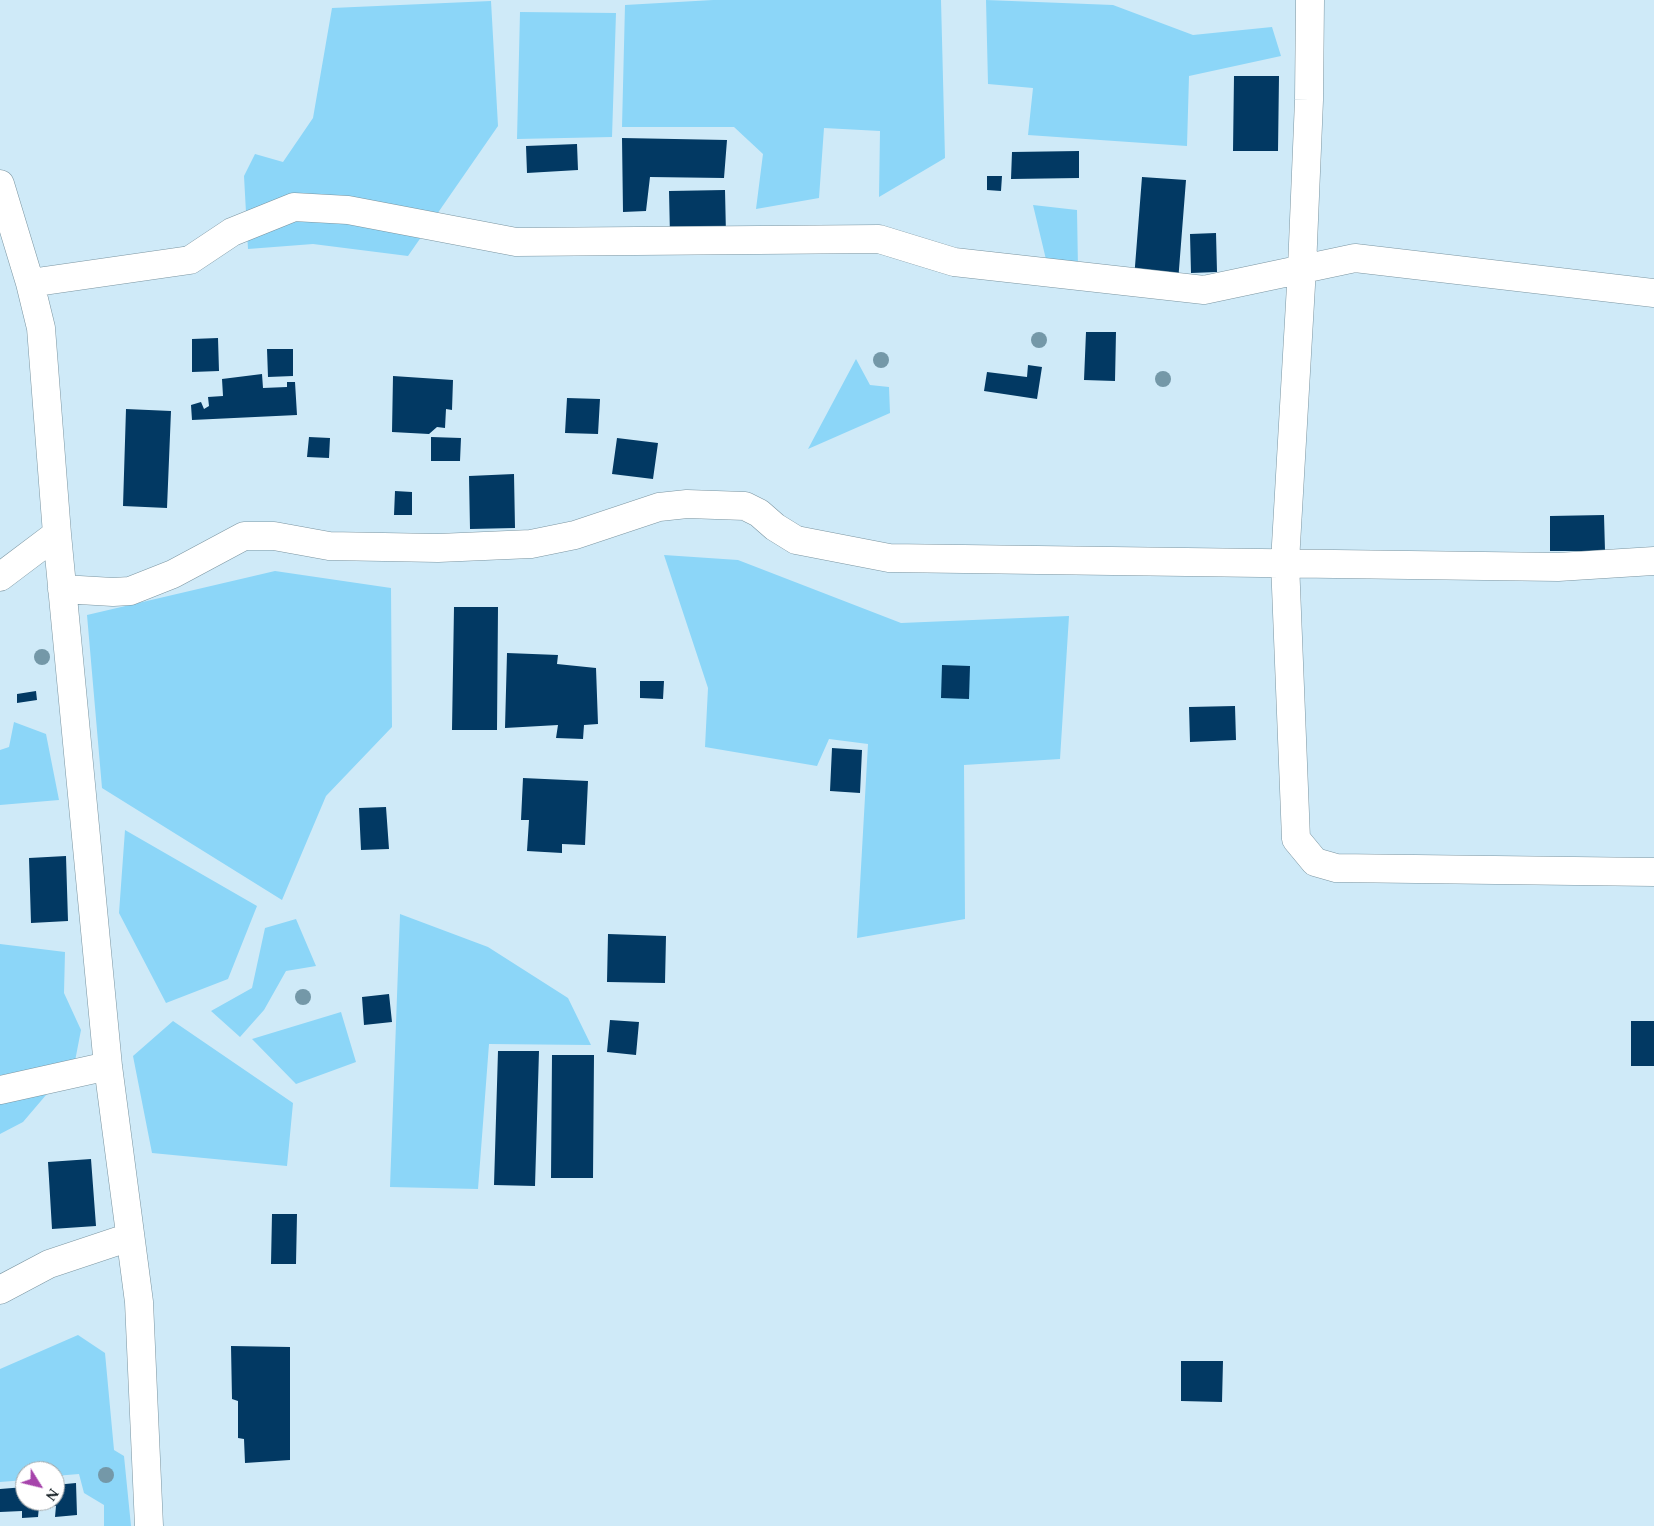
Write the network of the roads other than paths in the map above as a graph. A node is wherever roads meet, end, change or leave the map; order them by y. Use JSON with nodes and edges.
{"nodes":[{"id":1,"x":1310,"y":0,"type":"edge"},
{"id":2,"x":1,"y":189,"type":"edge"},
{"id":3,"x":1302,"y":268,"type":"junction"},
{"id":4,"x":30,"y":283,"type":"junction"},
{"id":5,"x":1654,"y":293,"type":"edge"},
{"id":6,"x":57,"y":534,"type":"junction"},
{"id":7,"x":1654,"y":561,"type":"edge"},
{"id":8,"x":1285,"y":562,"type":"junction"},
{"id":9,"x":0,"y":576,"type":"edge"},
{"id":10,"x":62,"y":589,"type":"junction"},
{"id":11,"x":1654,"y":872,"type":"edge"},
{"id":12,"x":108,"y":1066,"type":"junction"},
{"id":13,"x":0,"y":1090,"type":"edge"},
{"id":14,"x":130,"y":1237,"type":"junction"},
{"id":15,"x":0,"y":1290,"type":"edge"},
{"id":16,"x":149,"y":1526,"type":"edge"}],
"edges":[{"from":1,"to":3,"type":"street"},
{"from":2,"to":4,"type":"street"},
{"from":3,"to":4,"type":"street"},
{"from":3,"to":5,"type":"street"},
{"from":3,"to":8,"type":"street"},
{"from":4,"to":6,"type":"street"},
{"from":6,"to":9,"type":"street"},
{"from":6,"to":10,"type":"street"},
{"from":7,"to":8,"type":"street"},
{"from":8,"to":10,"type":"street"},
{"from":8,"to":11,"type":"street"},
{"from":10,"to":12,"type":"street"},
{"from":12,"to":13,"type":"street"},
{"from":12,"to":14,"type":"street"},
{"from":14,"to":15,"type":"street"},
{"from":14,"to":16,"type":"street"}]}
